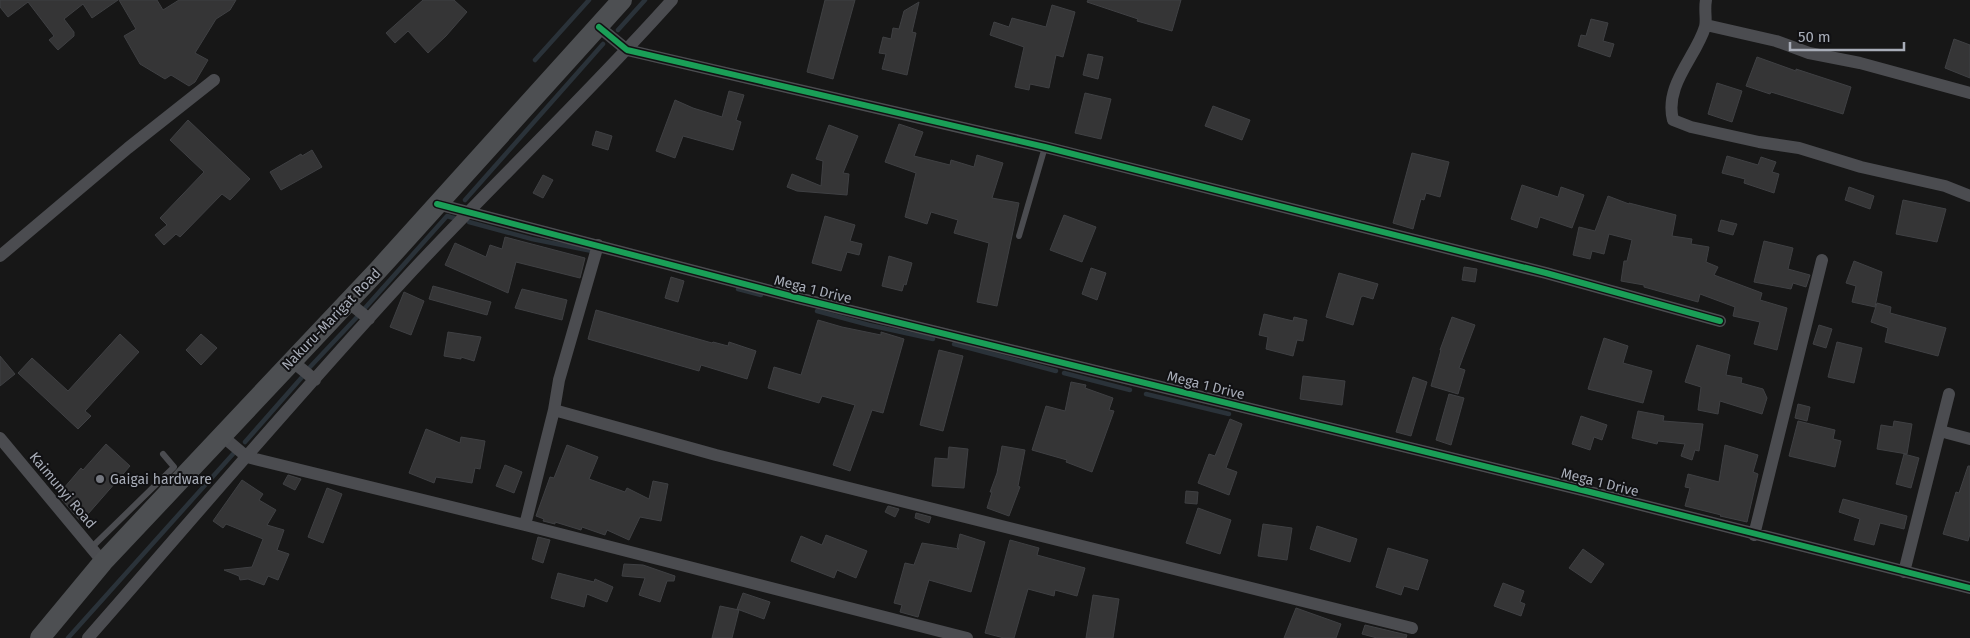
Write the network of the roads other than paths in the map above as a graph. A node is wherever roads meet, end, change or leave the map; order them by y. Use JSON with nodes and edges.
{"nodes":[{"id":1,"x":622,"y":0,"type":"edge"},
{"id":2,"x":672,"y":0,"type":"edge"},
{"id":3,"x":1706,"y":0,"type":"edge"},
{"id":4,"x":1706,"y":25,"type":"junction"},
{"id":5,"x":599,"y":27,"type":"junction"},
{"id":6,"x":627,"y":50,"type":"junction"},
{"id":7,"x":214,"y":80,"type":"dead end"},
{"id":8,"x":1970,"y":93,"type":"edge"},
{"id":9,"x":1045,"y":148,"type":"junction"},
{"id":10,"x":1970,"y":196,"type":"edge"},
{"id":11,"x":437,"y":204,"type":"junction"},
{"id":12,"x":468,"y":211,"type":"junction"},
{"id":13,"x":1019,"y":236,"type":"dead end"},
{"id":14,"x":598,"y":245,"type":"junction"},
{"id":15,"x":0,"y":256,"type":"edge"},
{"id":16,"x":1822,"y":260,"type":"dead end"},
{"id":17,"x":348,"y":302,"type":"junction"},
{"id":18,"x":369,"y":319,"type":"junction"},
{"id":19,"x":1720,"y":321,"type":"dead end"},
{"id":20,"x":292,"y":361,"type":"junction"},
{"id":21,"x":315,"y":380,"type":"junction"},
{"id":22,"x":1949,"y":394,"type":"dead end"},
{"id":23,"x":554,"y":410,"type":"junction"},
{"id":24,"x":1940,"y":431,"type":"junction"},
{"id":25,"x":221,"y":435,"type":"junction"},
{"id":26,"x":0,"y":438,"type":"edge"},
{"id":27,"x":1970,"y":439,"type":"edge"},
{"id":28,"x":163,"y":454,"type":"dead end"},
{"id":29,"x":247,"y":456,"type":"junction"},
{"id":30,"x":525,"y":525,"type":"junction"},
{"id":31,"x":1754,"y":535,"type":"junction"},
{"id":32,"x":97,"y":555,"type":"junction"},
{"id":33,"x":1904,"y":572,"type":"junction"},
{"id":34,"x":1970,"y":588,"type":"edge"},
{"id":35,"x":1412,"y":628,"type":"dead end"},
{"id":36,"x":40,"y":638,"type":"edge"},
{"id":37,"x":88,"y":638,"type":"edge"},
{"id":38,"x":967,"y":638,"type":"edge"}],
"edges":[{"from":1,"to":5,"type":"main road","name":"Nakuru-Marigat Road"},
{"from":2,"to":6,"type":"street"},
{"from":3,"to":4,"type":"street"},
{"from":4,"to":8,"type":"street"},
{"from":4,"to":10,"type":"street"},
{"from":5,"to":6,"type":"street"},
{"from":5,"to":11,"type":"main road","name":"Nakuru-Marigat Road"},
{"from":6,"to":9,"type":"street"},
{"from":6,"to":12,"type":"street"},
{"from":7,"to":15,"type":"street"},
{"from":9,"to":13,"type":"lane"},
{"from":9,"to":19,"type":"street"},
{"from":11,"to":12,"type":"street","name":"Mega 1 Drive"},
{"from":11,"to":17,"type":"main road","name":"Nakuru-Marigat Road"},
{"from":12,"to":14,"type":"street","name":"Mega 1 Drive"},
{"from":12,"to":18,"type":"street"},
{"from":14,"to":23,"type":"street"},
{"from":14,"to":31,"type":"street","name":"Mega 1 Drive"},
{"from":16,"to":31,"type":"street"},
{"from":17,"to":18,"type":"street"},
{"from":17,"to":20,"type":"main road","name":"Nakuru-Marigat Road"},
{"from":18,"to":21,"type":"street"},
{"from":20,"to":21,"type":"street"},
{"from":20,"to":25,"type":"main road","name":"Nakuru-Marigat Road"},
{"from":21,"to":29,"type":"street"},
{"from":22,"to":24,"type":"street"},
{"from":23,"to":30,"type":"street"},
{"from":23,"to":35,"type":"street"},
{"from":24,"to":27,"type":"street"},
{"from":24,"to":33,"type":"street"},
{"from":25,"to":29,"type":"street"},
{"from":25,"to":32,"type":"main road","name":"Nakuru-Marigat Road"},
{"from":26,"to":32,"type":"street","name":"Kaimunyi Road"},
{"from":28,"to":32,"type":"lane"},
{"from":29,"to":30,"type":"street"},
{"from":29,"to":37,"type":"street"},
{"from":30,"to":38,"type":"street"},
{"from":31,"to":33,"type":"street","name":"Mega 1 Drive"},
{"from":32,"to":36,"type":"main road","name":"Nakuru-Marigat Road"},
{"from":33,"to":34,"type":"street","name":"Mega 1 Drive"}]}
